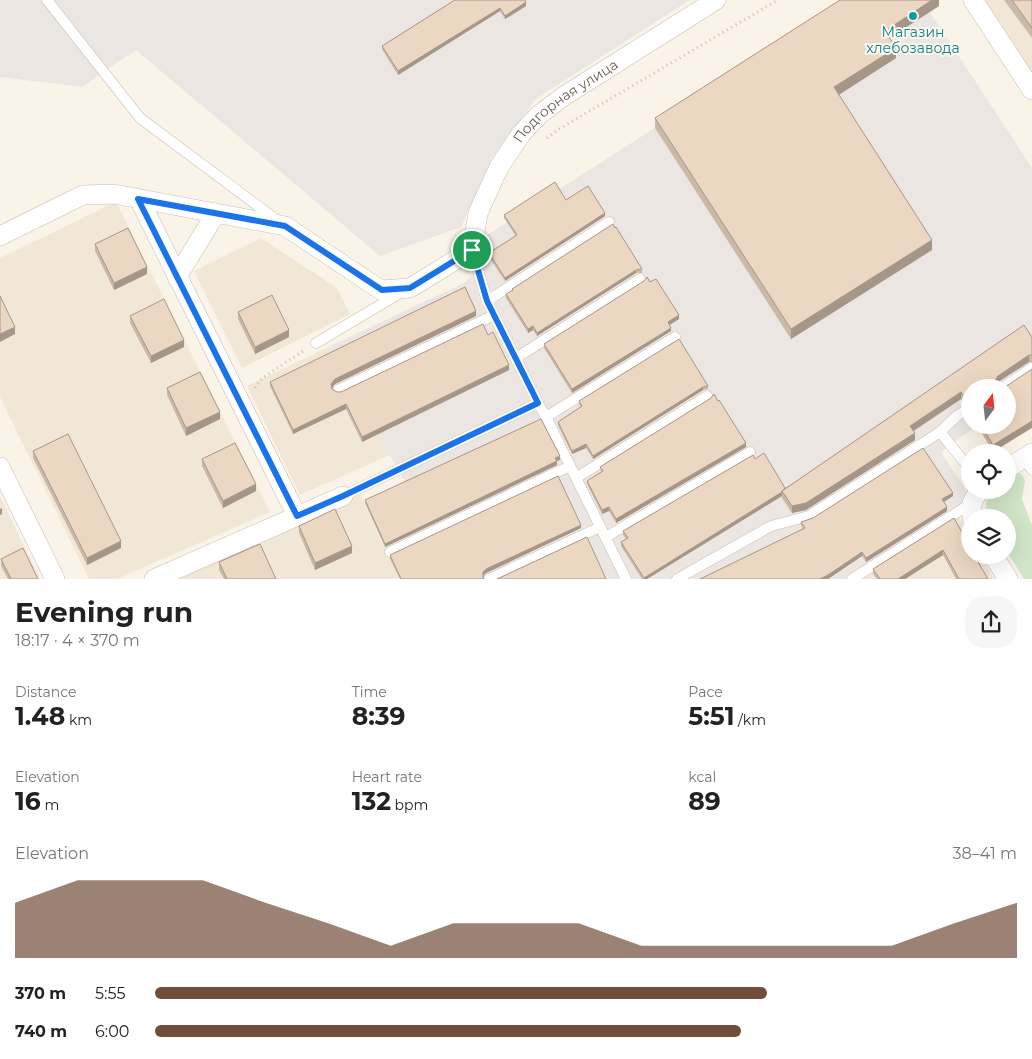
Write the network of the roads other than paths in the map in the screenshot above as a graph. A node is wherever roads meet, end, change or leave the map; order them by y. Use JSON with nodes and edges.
{"nodes":[{"id":1,"x":47,"y":0,"type":"edge"},
{"id":2,"x":716,"y":0,"type":"edge"},
{"id":3,"x":972,"y":0,"type":"edge"},
{"id":4,"x":1032,"y":90,"type":"edge"},
{"id":5,"x":138,"y":199,"type":"junction"},
{"id":6,"x":216,"y":213,"type":"junction"},
{"id":7,"x":609,"y":222,"type":"dead end"},
{"id":8,"x":285,"y":226,"type":"junction"},
{"id":9,"x":0,"y":236,"type":"edge"},
{"id":10,"x":472,"y":250,"type":"junction"},
{"id":11,"x":177,"y":277,"type":"junction"},
{"id":12,"x":640,"y":279,"type":"dead end"},
{"id":13,"x":410,"y":288,"type":"junction"},
{"id":14,"x":487,"y":301,"type":"junction"},
{"id":15,"x":494,"y":315,"type":"junction"},
{"id":16,"x":675,"y":337,"type":"dead end"},
{"id":17,"x":316,"y":343,"type":"road end"},
{"id":18,"x":516,"y":358,"type":"junction"},
{"id":19,"x":1032,"y":368,"type":"edge"},
{"id":20,"x":1016,"y":379,"type":"edge"},
{"id":21,"x":338,"y":390,"type":"edge"},
{"id":22,"x":706,"y":396,"type":"dead end"},
{"id":23,"x":538,"y":403,"type":"junction"},
{"id":24,"x":961,"y":413,"type":"edge"},
{"id":25,"x":546,"y":417,"type":"junction"},
{"id":26,"x":940,"y":432,"type":"junction"},
{"id":27,"x":750,"y":452,"type":"dead end"},
{"id":28,"x":961,"y":457,"type":"edge"},
{"id":29,"x":1030,"y":460,"type":"edge"},
{"id":30,"x":1016,"y":465,"type":"edge"},
{"id":31,"x":570,"y":466,"type":"junction"},
{"id":32,"x":0,"y":467,"type":"edge"},
{"id":33,"x":576,"y":478,"type":"junction"},
{"id":34,"x":343,"y":496,"type":"joint"},
{"id":35,"x":975,"y":504,"type":"edge"},
{"id":36,"x":297,"y":516,"type":"junction"},
{"id":37,"x":600,"y":527,"type":"junction"},
{"id":38,"x":606,"y":537,"type":"junction"},
{"id":39,"x":390,"y":552,"type":"dead end"},
{"id":40,"x":999,"y":564,"type":"edge"},
{"id":41,"x":55,"y":579,"type":"edge"},
{"id":42,"x":154,"y":579,"type":"edge"},
{"id":43,"x":489,"y":579,"type":"edge"},
{"id":44,"x":626,"y":579,"type":"edge"},
{"id":45,"x":678,"y":579,"type":"edge"},
{"id":46,"x":852,"y":579,"type":"edge"},
{"id":47,"x":1008,"y":579,"type":"edge"}],
"edges":[{"from":1,"to":8,"type":"lane"},
{"from":2,"to":10,"type":"street","name":"Подгорная улица"},
{"from":3,"to":4,"type":"street"},
{"from":5,"to":6,"type":"street"},
{"from":5,"to":9,"type":"street"},
{"from":5,"to":11,"type":"street"},
{"from":6,"to":8,"type":"street"},
{"from":6,"to":11,"type":"street"},
{"from":7,"to":14,"type":"lane"},
{"from":8,"to":13,"type":"street"},
{"from":10,"to":13,"type":"street"},
{"from":10,"to":14,"type":"lane"},
{"from":11,"to":36,"type":"street"},
{"from":12,"to":18,"type":"lane"},
{"from":13,"to":17,"type":"lane"},
{"from":14,"to":15,"type":"lane"},
{"from":15,"to":18,"type":"lane"},
{"from":15,"to":21,"type":"lane"},
{"from":16,"to":25,"type":"lane"},
{"from":18,"to":23,"type":"lane"},
{"from":19,"to":20,"type":"lane"},
{"from":22,"to":33,"type":"lane"},
{"from":23,"to":25,"type":"lane"},
{"from":23,"to":34,"type":"lane"},
{"from":24,"to":26,"type":"lane"},
{"from":25,"to":31,"type":"lane"},
{"from":26,"to":28,"type":"lane"},
{"from":26,"to":45,"type":"lane"},
{"from":27,"to":38,"type":"lane"},
{"from":29,"to":30,"type":"street"},
{"from":31,"to":33,"type":"lane"},
{"from":31,"to":39,"type":"lane"},
{"from":32,"to":41,"type":"street"},
{"from":33,"to":37,"type":"lane"},
{"from":34,"to":36,"type":"street"},
{"from":35,"to":46,"type":"lane"},
{"from":36,"to":42,"type":"street"},
{"from":37,"to":38,"type":"lane"},
{"from":37,"to":43,"type":"lane"},
{"from":38,"to":44,"type":"lane"},
{"from":40,"to":47,"type":"street"}]}
